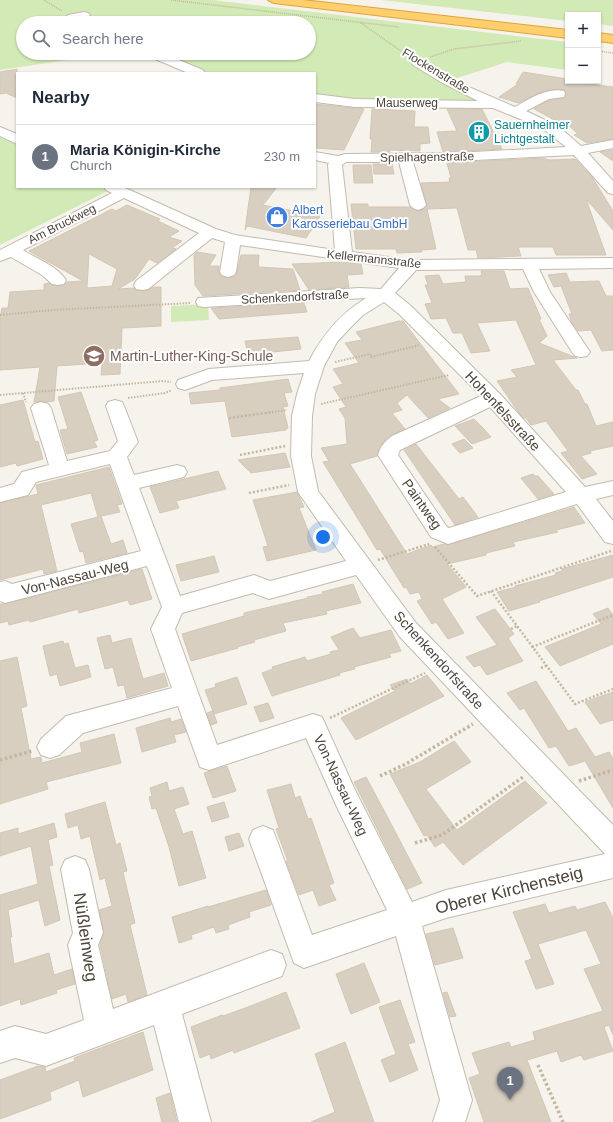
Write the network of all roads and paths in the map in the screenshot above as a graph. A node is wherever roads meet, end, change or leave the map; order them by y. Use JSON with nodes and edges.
{"nodes":[{"id":1,"x":44,"y":0,"type":"edge"},
{"id":2,"x":171,"y":0,"type":"edge"},
{"id":3,"x":274,"y":0,"type":"edge"},
{"id":4,"x":335,"y":0,"type":"edge"},
{"id":5,"x":70,"y":16,"type":"edge"},
{"id":6,"x":299,"y":16,"type":"edge"},
{"id":7,"x":316,"y":18,"type":"edge"},
{"id":8,"x":360,"y":23,"type":"junction"},
{"id":9,"x":565,"y":26,"type":"edge"},
{"id":10,"x":399,"y":27,"type":"dead end"},
{"id":11,"x":601,"y":30,"type":"edge"},
{"id":12,"x":613,"y":32,"type":"edge"},
{"id":13,"x":565,"y":34,"type":"edge"},
{"id":14,"x":601,"y":37,"type":"edge"},
{"id":15,"x":508,"y":39,"type":"dead end"},
{"id":16,"x":613,"y":39,"type":"edge"},
{"id":17,"x":601,"y":51,"type":"edge"},
{"id":18,"x":613,"y":53,"type":"edge"},
{"id":19,"x":168,"y":60,"type":"edge"},
{"id":20,"x":417,"y":62,"type":"junction"},
{"id":21,"x":197,"y":72,"type":"edge"},
{"id":22,"x":559,"y":94,"type":"dead end"},
{"id":23,"x":316,"y":98,"type":"edge"},
{"id":24,"x":498,"y":105,"type":"junction"},
{"id":25,"x":516,"y":111,"type":"junction"},
{"id":26,"x":0,"y":131,"type":"edge"},
{"id":27,"x":16,"y":139,"type":"edge"},
{"id":28,"x":613,"y":144,"type":"edge"},
{"id":29,"x":578,"y":151,"type":"junction"},
{"id":30,"x":316,"y":156,"type":"edge"},
{"id":31,"x":405,"y":157,"type":"junction"},
{"id":32,"x":338,"y":160,"type":"junction"},
{"id":33,"x":613,"y":190,"type":"edge"},
{"id":34,"x":126,"y":191,"type":"edge"},
{"id":35,"x":418,"y":205,"type":"dead end"},
{"id":36,"x":210,"y":232,"type":"junction"},
{"id":37,"x":233,"y":239,"type":"junction"},
{"id":38,"x":6,"y":253,"type":"edge"},
{"id":39,"x":344,"y":256,"type":"junction"},
{"id":40,"x":613,"y":263,"type":"edge"},
{"id":41,"x":530,"y":264,"type":"junction"},
{"id":42,"x":411,"y":265,"type":"junction"},
{"id":43,"x":228,"y":272,"type":"dead end"},
{"id":44,"x":58,"y":280,"type":"dead end"},
{"id":45,"x":142,"y":285,"type":"dead end"},
{"id":46,"x":385,"y":294,"type":"junction"},
{"id":47,"x":204,"y":302,"type":"joint"},
{"id":48,"x":0,"y":315,"type":"edge"},
{"id":49,"x":436,"y":341,"type":"junction"},
{"id":50,"x":581,"y":352,"type":"dead end"},
{"id":51,"x":315,"y":366,"type":"junction"},
{"id":52,"x":465,"y":370,"type":"junction"},
{"id":53,"x":185,"y":384,"type":"junction"},
{"id":54,"x":0,"y":395,"type":"edge"},
{"id":55,"x":115,"y":397,"type":"junction"},
{"id":56,"x":493,"y":398,"type":"junction"},
{"id":57,"x":41,"y":408,"type":"dead end"},
{"id":58,"x":304,"y":408,"type":"junction"},
{"id":59,"x":229,"y":418,"type":"dead end"},
{"id":60,"x":301,"y":443,"type":"junction"},
{"id":61,"x":240,"y":455,"type":"dead end"},
{"id":62,"x":117,"y":456,"type":"junction"},
{"id":63,"x":60,"y":470,"type":"junction"},
{"id":64,"x":177,"y":472,"type":"dead end"},
{"id":65,"x":306,"y":481,"type":"junction"},
{"id":66,"x":128,"y":484,"type":"junction"},
{"id":67,"x":613,"y":488,"type":"edge"},
{"id":68,"x":249,"y":493,"type":"dead end"},
{"id":69,"x":0,"y":495,"type":"edge"},
{"id":70,"x":581,"y":495,"type":"junction"},
{"id":71,"x":613,"y":536,"type":"edge"},
{"id":72,"x":613,"y":551,"type":"edge"},
{"id":73,"x":155,"y":556,"type":"junction"},
{"id":74,"x":361,"y":566,"type":"junction"},
{"id":75,"x":0,"y":591,"type":"edge"},
{"id":76,"x":491,"y":591,"type":"junction"},
{"id":77,"x":173,"y":607,"type":"junction"},
{"id":78,"x":613,"y":615,"type":"edge"},
{"id":79,"x":517,"y":626,"type":"junction"},
{"id":80,"x":511,"y":629,"type":"dead end"},
{"id":81,"x":532,"y":647,"type":"junction"},
{"id":82,"x":441,"y":665,"type":"junction"},
{"id":83,"x":546,"y":666,"type":"junction"},
{"id":84,"x":541,"y":668,"type":"dead end"},
{"id":85,"x":613,"y":689,"type":"edge"},
{"id":86,"x":186,"y":694,"type":"junction"},
{"id":87,"x":488,"y":714,"type":"junction"},
{"id":88,"x":313,"y":725,"type":"junction"},
{"id":89,"x":50,"y":746,"type":"joint"},
{"id":90,"x":0,"y":760,"type":"edge"},
{"id":91,"x":538,"y":766,"type":"junction"},
{"id":92,"x":613,"y":770,"type":"edge"},
{"id":93,"x":380,"y":776,"type":"dead end"},
{"id":94,"x":559,"y":788,"type":"junction"},
{"id":95,"x":263,"y":839,"type":"dead end"},
{"id":96,"x":415,"y":843,"type":"dead end"},
{"id":97,"x":613,"y":844,"type":"edge"},
{"id":98,"x":613,"y":865,"type":"edge"},
{"id":99,"x":75,"y":869,"type":"dead end"},
{"id":100,"x":405,"y":917,"type":"junction"},
{"id":101,"x":288,"y":959,"type":"junction"},
{"id":102,"x":164,"y":1006,"type":"junction"},
{"id":103,"x":102,"y":1029,"type":"junction"},
{"id":104,"x":0,"y":1047,"type":"edge"},
{"id":105,"x":538,"y":1066,"type":"dead end"},
{"id":106,"x":195,"y":1122,"type":"edge"},
{"id":107,"x":449,"y":1122,"type":"edge"},
{"id":108,"x":563,"y":1122,"type":"edge"}],
"edges":[{"from":1,"to":5,"type":"path"},
{"from":2,"to":6,"type":"path"},
{"from":3,"to":13,"type":"highway"},
{"from":4,"to":9,"type":"highway"},
{"from":7,"to":8,"type":"path"},
{"from":8,"to":10,"type":"path"},
{"from":8,"to":20,"type":"path","name":"Flockenstraße"},
{"from":11,"to":12,"type":"highway"},
{"from":14,"to":16,"type":"highway"},
{"from":15,"to":20,"type":"path"},
{"from":17,"to":18,"type":"path"},
{"from":19,"to":21,"type":"street"},
{"from":20,"to":24,"type":"street","name":"Flockenstraße"},
{"from":22,"to":25,"type":"street"},
{"from":23,"to":24,"type":"street","name":"Mauserweg"},
{"from":24,"to":25,"type":"street","name":"Flockenstraße"},
{"from":25,"to":29,"type":"street","name":"Flockenstraße"},
{"from":26,"to":27,"type":"street"},
{"from":28,"to":29,"type":"street","name":"Spielhagenstraße"},
{"from":29,"to":31,"type":"street","name":"Spielhagenstraße"},
{"from":29,"to":33,"type":"street","name":"Flockenstraße"},
{"from":30,"to":32,"type":"street","name":"Spielhagenstraße"},
{"from":31,"to":32,"type":"street","name":"Spielhagenstraße"},
{"from":31,"to":35,"type":"street"},
{"from":32,"to":39,"type":"street"},
{"from":34,"to":36,"type":"street","name":"Kellermannstraße"},
{"from":34,"to":38,"type":"street","name":"Am Bruckweg"},
{"from":36,"to":37,"type":"street","name":"Kellermannstraße"},
{"from":36,"to":45,"type":"street"},
{"from":37,"to":39,"type":"street","name":"Kellermannstraße"},
{"from":37,"to":43,"type":"street"},
{"from":38,"to":44,"type":"street"},
{"from":39,"to":42,"type":"street","name":"Kellermannstraße"},
{"from":40,"to":41,"type":"street","name":"Kellermannstraße"},
{"from":41,"to":42,"type":"street","name":"Kellermannstraße"},
{"from":41,"to":50,"type":"street"},
{"from":42,"to":46,"type":"street","name":"Schenkendorfstraße"},
{"from":46,"to":47,"type":"street","name":"Schenkendorfstraße"},
{"from":46,"to":49,"type":"street","name":"Hohenfelsstraße"},
{"from":46,"to":51,"type":"street","name":"Schenkendorfstraße"},
{"from":47,"to":48,"type":"path"},
{"from":49,"to":51,"type":"path"},
{"from":49,"to":52,"type":"street","name":"Hohenfelsstraße"},
{"from":51,"to":53,"type":"street"},
{"from":51,"to":58,"type":"street","name":"Schenkendorfstraße"},
{"from":52,"to":56,"type":"street","name":"Hohenfelsstraße"},
{"from":52,"to":58,"type":"path"},
{"from":53,"to":55,"type":"path"},
{"from":53,"to":55,"type":"path"},
{"from":54,"to":55,"type":"path"},
{"from":55,"to":62,"type":"street"},
{"from":56,"to":70,"type":"street","name":"Hohenfelsstraße"},
{"from":56,"to":70,"type":"street","name":"Paintweg"},
{"from":57,"to":63,"type":"street"},
{"from":58,"to":59,"type":"path"},
{"from":58,"to":60,"type":"street","name":"Schenkendorfstraße"},
{"from":60,"to":61,"type":"path"},
{"from":60,"to":65,"type":"street","name":"Schenkendorfstraße"},
{"from":62,"to":63,"type":"street"},
{"from":62,"to":66,"type":"street"},
{"from":63,"to":69,"type":"street"},
{"from":64,"to":66,"type":"street"},
{"from":65,"to":68,"type":"path"},
{"from":65,"to":74,"type":"street","name":"Schenkendorfstraße"},
{"from":66,"to":73,"type":"street"},
{"from":67,"to":70,"type":"street"},
{"from":70,"to":71,"type":"street","name":"Hohenfelsstraße"},
{"from":72,"to":76,"type":"path"},
{"from":73,"to":75,"type":"street","name":"Von-Nassau-Weg"},
{"from":73,"to":77,"type":"street"},
{"from":74,"to":76,"type":"path"},
{"from":74,"to":77,"type":"street"},
{"from":74,"to":82,"type":"street","name":"Schenkendorfstraße"},
{"from":76,"to":79,"type":"path"},
{"from":77,"to":86,"type":"street","name":"Von-Nassau-Weg"},
{"from":78,"to":81,"type":"path"},
{"from":79,"to":80,"type":"path"},
{"from":79,"to":81,"type":"path"},
{"from":81,"to":83,"type":"path"},
{"from":82,"to":87,"type":"street","name":"Schenkendorfstraße"},
{"from":82,"to":88,"type":"path"},
{"from":83,"to":84,"type":"path"},
{"from":83,"to":85,"type":"path"},
{"from":86,"to":88,"type":"street","name":"Von-Nassau-Weg"},
{"from":86,"to":89,"type":"street"},
{"from":87,"to":91,"type":"street","name":"Schenkendorfstraße"},
{"from":87,"to":93,"type":"path"},
{"from":88,"to":100,"type":"street","name":"Von-Nassau-Weg"},
{"from":89,"to":90,"type":"path"},
{"from":91,"to":94,"type":"street","name":"Schenkendorfstraße"},
{"from":91,"to":96,"type":"path"},
{"from":92,"to":94,"type":"path"},
{"from":94,"to":97,"type":"street","name":"Schenkendorfstraße"},
{"from":95,"to":101,"type":"street"},
{"from":98,"to":100,"type":"street","name":"Oberer Kirchensteig"},
{"from":99,"to":103,"type":"street","name":"Nüßleinweg"},
{"from":100,"to":101,"type":"street","name":"Oberer Kirchensteig"},
{"from":100,"to":107,"type":"street"},
{"from":101,"to":102,"type":"street"},
{"from":102,"to":103,"type":"street"},
{"from":102,"to":106,"type":"street"},
{"from":103,"to":104,"type":"street"},
{"from":105,"to":108,"type":"path"}]}
